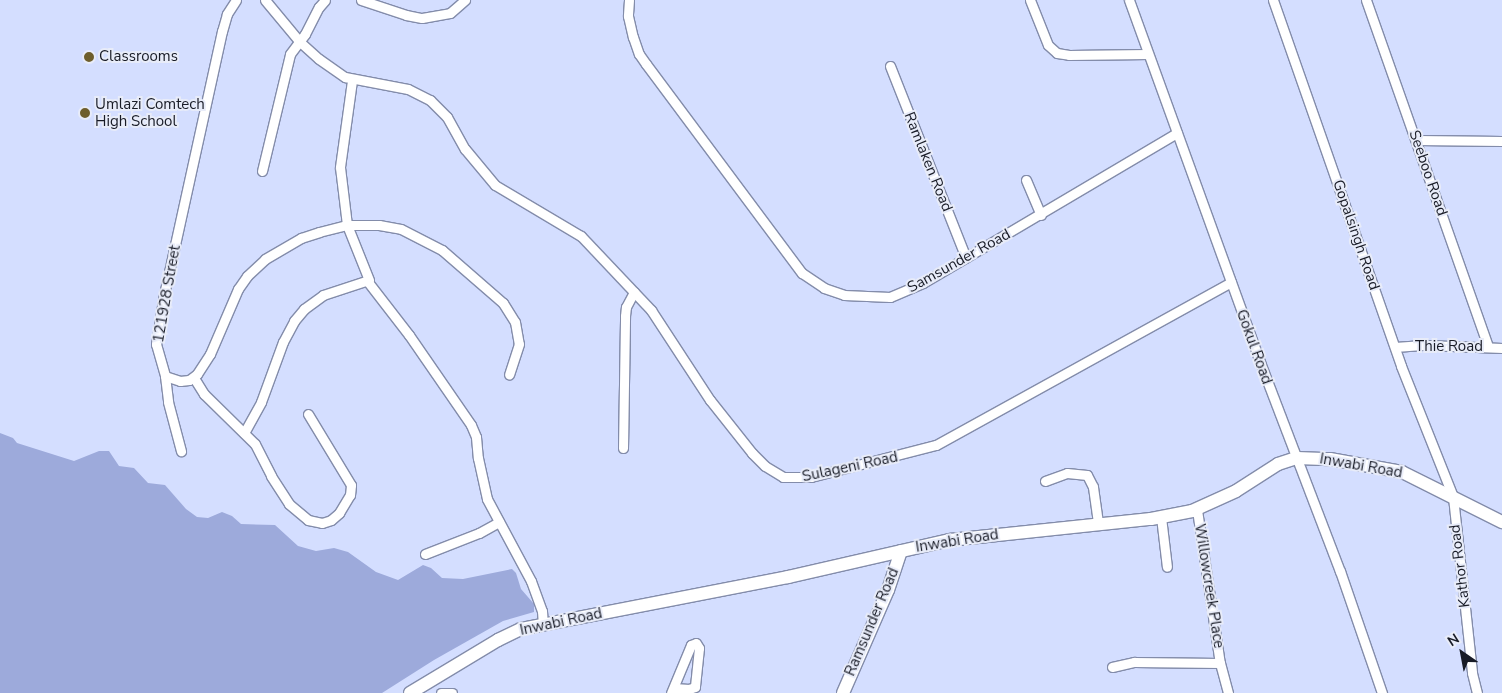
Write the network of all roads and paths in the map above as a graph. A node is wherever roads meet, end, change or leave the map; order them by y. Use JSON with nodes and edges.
{"nodes":[{"id":1,"x":236,"y":0,"type":"edge"},
{"id":2,"x":264,"y":0,"type":"edge"},
{"id":3,"x":325,"y":0,"type":"edge"},
{"id":4,"x":361,"y":0,"type":"edge"},
{"id":5,"x":465,"y":0,"type":"edge"},
{"id":6,"x":629,"y":0,"type":"edge"},
{"id":7,"x":1030,"y":0,"type":"edge"},
{"id":8,"x":1129,"y":0,"type":"edge"},
{"id":9,"x":1273,"y":0,"type":"edge"},
{"id":10,"x":1366,"y":0,"type":"edge"},
{"id":11,"x":300,"y":42,"type":"junction"},
{"id":12,"x":1148,"y":54,"type":"junction"},
{"id":13,"x":890,"y":66,"type":"dead end"},
{"id":14,"x":352,"y":80,"type":"junction"},
{"id":15,"x":1177,"y":133,"type":"junction"},
{"id":16,"x":1417,"y":140,"type":"junction"},
{"id":17,"x":1502,"y":141,"type":"edge"},
{"id":18,"x":262,"y":171,"type":"dead end"},
{"id":19,"x":1026,"y":180,"type":"dead end"},
{"id":20,"x":1041,"y":215,"type":"junction"},
{"id":21,"x":347,"y":225,"type":"junction"},
{"id":22,"x":966,"y":258,"type":"junction"},
{"id":23,"x":368,"y":282,"type":"junction"},
{"id":24,"x":1231,"y":282,"type":"junction"},
{"id":25,"x":634,"y":292,"type":"junction"},
{"id":26,"x":1395,"y":347,"type":"junction"},
{"id":27,"x":1488,"y":347,"type":"junction"},
{"id":28,"x":1502,"y":348,"type":"edge"},
{"id":29,"x":509,"y":374,"type":"dead end"},
{"id":30,"x":165,"y":376,"type":"junction"},
{"id":31,"x":194,"y":378,"type":"junction"},
{"id":32,"x":308,"y":414,"type":"dead end"},
{"id":33,"x":244,"y":433,"type":"junction"},
{"id":34,"x":623,"y":448,"type":"dead end"},
{"id":35,"x":181,"y":450,"type":"dead end"},
{"id":36,"x":1297,"y":458,"type":"junction"},
{"id":37,"x":1441,"y":469,"type":"junction"},
{"id":38,"x":1045,"y":481,"type":"dead end"},
{"id":39,"x":1436,"y":488,"type":"junction"},
{"id":40,"x":1453,"y":497,"type":"junction"},
{"id":41,"x":1197,"y":510,"type":"junction"},
{"id":42,"x":1161,"y":517,"type":"junction"},
{"id":43,"x":499,"y":522,"type":"junction"},
{"id":44,"x":1502,"y":522,"type":"edge"},
{"id":45,"x":1098,"y":524,"type":"junction"},
{"id":46,"x":901,"y":551,"type":"junction"},
{"id":47,"x":425,"y":554,"type":"dead end"},
{"id":48,"x":1167,"y":566,"type":"dead end"},
{"id":49,"x":543,"y":624,"type":"junction"},
{"id":50,"x":1220,"y":663,"type":"junction"},
{"id":51,"x":1112,"y":667,"type":"dead end"},
{"id":52,"x":672,"y":690,"type":"edge"},
{"id":53,"x":410,"y":693,"type":"edge"},
{"id":54,"x":441,"y":693,"type":"edge"},
{"id":55,"x":452,"y":693,"type":"edge"},
{"id":56,"x":842,"y":693,"type":"edge"},
{"id":57,"x":1228,"y":693,"type":"edge"},
{"id":58,"x":1382,"y":693,"type":"edge"},
{"id":59,"x":1477,"y":693,"type":"edge"}],
"edges":[{"from":1,"to":30,"type":"street","name":"121928 Street"},
{"from":2,"to":11,"type":"street"},
{"from":3,"to":11,"type":"street"},
{"from":4,"to":5,"type":"street"},
{"from":6,"to":22,"type":"street","name":"Samsunder Road"},
{"from":7,"to":12,"type":"street"},
{"from":8,"to":12,"type":"street","name":"Gokul Road"},
{"from":9,"to":26,"type":"street","name":"Gopalsingh Road"},
{"from":10,"to":16,"type":"street","name":"Seeboo Road"},
{"from":11,"to":14,"type":"street"},
{"from":11,"to":18,"type":"street"},
{"from":12,"to":15,"type":"street","name":"Gokul Road"},
{"from":13,"to":22,"type":"street","name":"Ramlaken Road"},
{"from":14,"to":21,"type":"street"},
{"from":14,"to":25,"type":"street","name":"Sulageni Road"},
{"from":15,"to":20,"type":"street","name":"Samsunder Road"},
{"from":15,"to":24,"type":"street","name":"Gokul Road"},
{"from":16,"to":17,"type":"street"},
{"from":16,"to":27,"type":"street","name":"Seeboo Road"},
{"from":19,"to":20,"type":"street"},
{"from":20,"to":22,"type":"street","name":"Samsunder Road"},
{"from":21,"to":23,"type":"street"},
{"from":21,"to":29,"type":"street"},
{"from":21,"to":31,"type":"street"},
{"from":23,"to":33,"type":"street"},
{"from":23,"to":43,"type":"street"},
{"from":24,"to":25,"type":"street","name":"Sulageni Road"},
{"from":24,"to":36,"type":"street","name":"Gokul Road"},
{"from":25,"to":34,"type":"street"},
{"from":26,"to":27,"type":"street","name":"Thie Road"},
{"from":26,"to":37,"type":"street","name":"Gopalsingh Road"},
{"from":27,"to":28,"type":"street","name":"Thie Road"},
{"from":30,"to":31,"type":"street"},
{"from":30,"to":35,"type":"street","name":"121928 Street"},
{"from":31,"to":33,"type":"street"},
{"from":32,"to":33,"type":"street"},
{"from":36,"to":39,"type":"street","name":"Inwabi Road"},
{"from":36,"to":41,"type":"street","name":"Inwabi Road"},
{"from":36,"to":58,"type":"street","name":"Gokul Road"},
{"from":37,"to":39,"type":"street"},
{"from":37,"to":40,"type":"street","name":"Gopalsingh Road"},
{"from":38,"to":45,"type":"street"},
{"from":39,"to":40,"type":"street","name":"Inwabi Road"},
{"from":40,"to":44,"type":"street","name":"Inwabi Road"},
{"from":40,"to":59,"type":"street","name":"Kathor Road"},
{"from":41,"to":42,"type":"street","name":"Inwabi Road"},
{"from":41,"to":50,"type":"street","name":"Willowcreek Place"},
{"from":42,"to":45,"type":"street","name":"Inwabi Road"},
{"from":42,"to":48,"type":"street"},
{"from":43,"to":47,"type":"street"},
{"from":43,"to":49,"type":"street"},
{"from":45,"to":46,"type":"street","name":"Inwabi Road"},
{"from":46,"to":49,"type":"street","name":"Inwabi Road"},
{"from":46,"to":56,"type":"street","name":"Ramsunder Road"},
{"from":49,"to":53,"type":"street","name":"Inwabi Road"},
{"from":50,"to":51,"type":"street","name":"Willowcreek Place"},
{"from":50,"to":57,"type":"street","name":"Willowcreek Place"},
{"from":52,"to":52,"type":"street"},
{"from":54,"to":55,"type":"street"}]}
